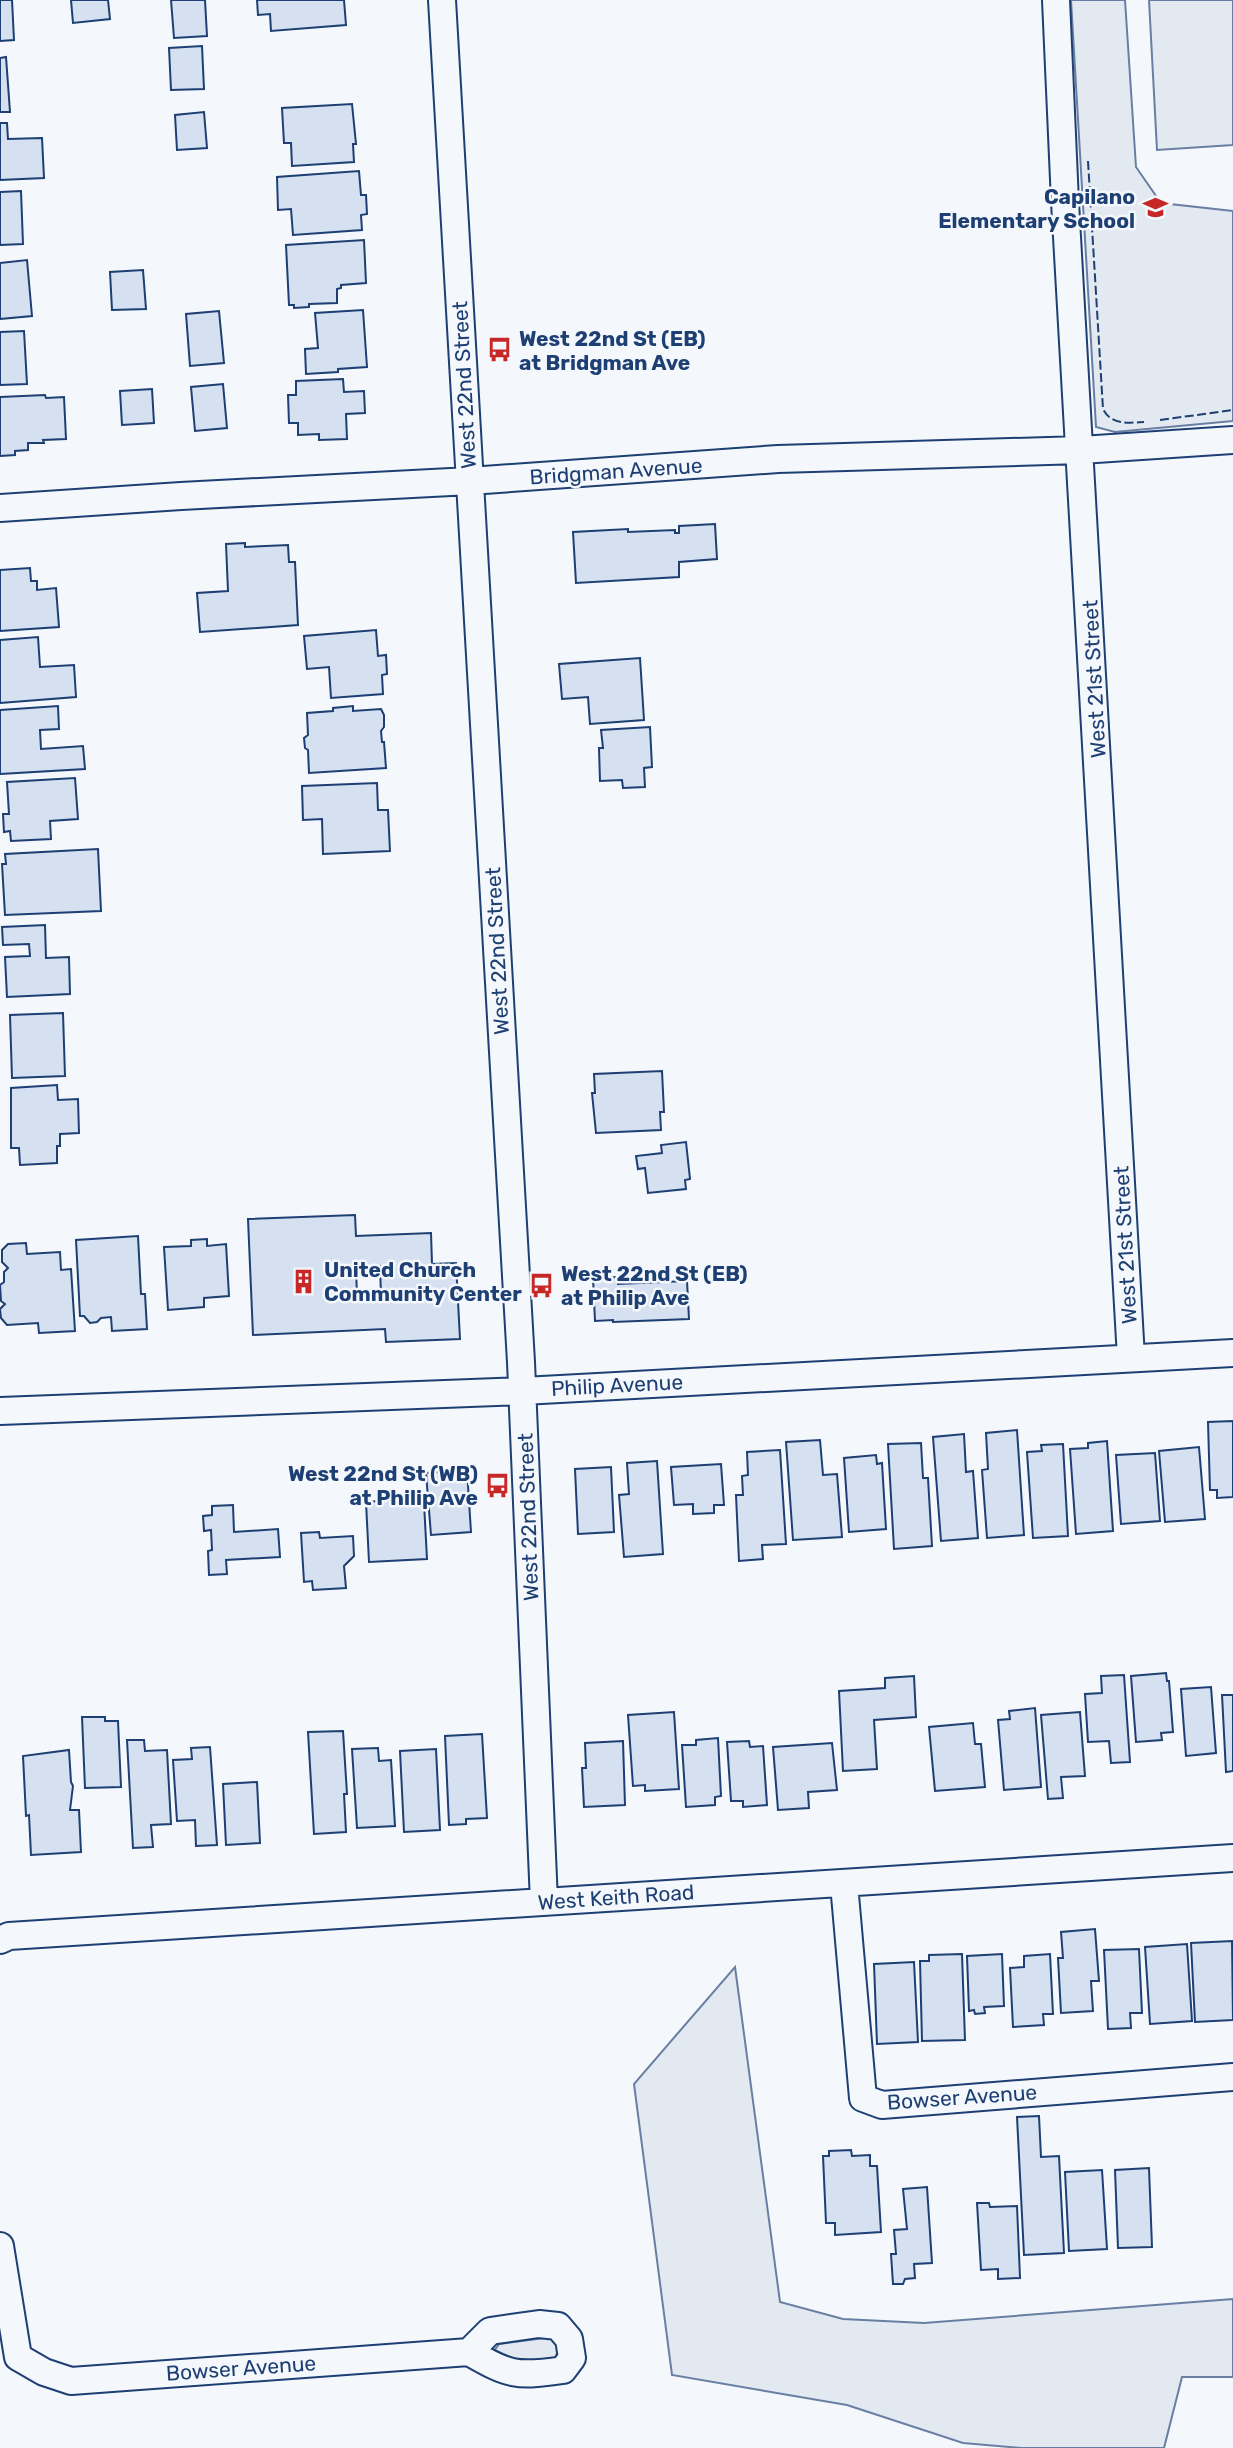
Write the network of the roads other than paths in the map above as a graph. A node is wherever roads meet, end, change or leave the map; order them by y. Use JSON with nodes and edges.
{"nodes":[{"id":1,"x":442,"y":0,"type":"edge"},
{"id":2,"x":1056,"y":0,"type":"edge"},
{"id":3,"x":1233,"y":440,"type":"edge"},
{"id":4,"x":1081,"y":450,"type":"junction"},
{"id":5,"x":470,"y":481,"type":"junction"},
{"id":6,"x":0,"y":508,"type":"edge"},
{"id":7,"x":1233,"y":1353,"type":"edge"},
{"id":8,"x":1131,"y":1358,"type":"junction"},
{"id":9,"x":523,"y":1391,"type":"junction"},
{"id":10,"x":0,"y":1410,"type":"edge"},
{"id":11,"x":1233,"y":1858,"type":"edge"},
{"id":12,"x":844,"y":1884,"type":"junction"},
{"id":13,"x":544,"y":1902,"type":"junction"},
{"id":14,"x":0,"y":1940,"type":"edge"},
{"id":15,"x":1233,"y":2077,"type":"edge"},
{"id":16,"x":0,"y":2246,"type":"edge"},
{"id":17,"x":469,"y":2352,"type":"dead end"}],
"edges":[{"from":1,"to":5,"type":"street","name":"West 22nd Street"},
{"from":2,"to":4,"type":"street","name":"West 21st Street"},
{"from":3,"to":4,"type":"street","name":"Bridgman Avenue"},
{"from":4,"to":5,"type":"street","name":"Bridgman Avenue"},
{"from":4,"to":8,"type":"street","name":"West 21st Street"},
{"from":5,"to":6,"type":"street","name":"Bridgman Avenue"},
{"from":5,"to":9,"type":"street","name":"West 22nd Street"},
{"from":7,"to":8,"type":"street","name":"Philip Avenue"},
{"from":8,"to":9,"type":"street","name":"Philip Avenue"},
{"from":9,"to":10,"type":"street","name":"Philip Avenue"},
{"from":9,"to":13,"type":"street","name":"West 22nd Street"},
{"from":11,"to":12,"type":"street","name":"West Keith Road"},
{"from":12,"to":13,"type":"street","name":"West Keith Road"},
{"from":12,"to":15,"type":"street","name":"Bowser Avenue"},
{"from":13,"to":14,"type":"street","name":"West Keith Road"},
{"from":16,"to":17,"type":"street","name":"Bowser Avenue"}]}
